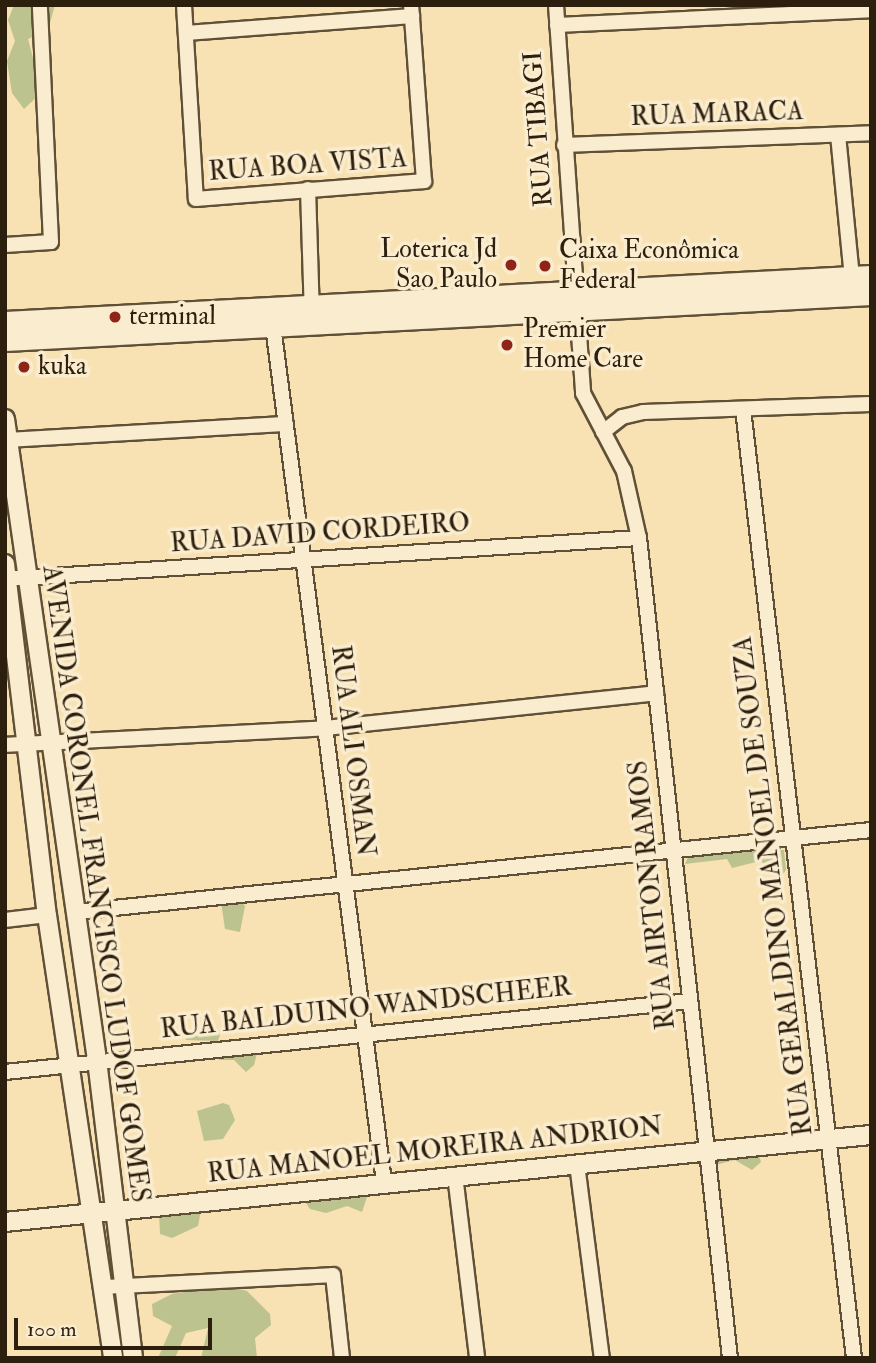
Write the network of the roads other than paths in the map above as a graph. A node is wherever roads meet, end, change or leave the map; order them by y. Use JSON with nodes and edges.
{"nodes":[{"id":1,"x":40,"y":5,"type":"edge"},
{"id":2,"x":184,"y":5,"type":"edge"},
{"id":3,"x":556,"y":5,"type":"edge"},
{"id":4,"x":411,"y":10,"type":"edge"},
{"id":5,"x":871,"y":10,"type":"edge"},
{"id":6,"x":557,"y":25,"type":"junction"},
{"id":7,"x":186,"y":33,"type":"junction"},
{"id":8,"x":871,"y":133,"type":"edge"},
{"id":9,"x":838,"y":135,"type":"junction"},
{"id":10,"x":564,"y":145,"type":"junction"},
{"id":11,"x":308,"y":189,"type":"junction"},
{"id":12,"x":5,"y":245,"type":"edge"},
{"id":13,"x":862,"y":277,"type":"edge"},
{"id":14,"x":871,"y":294,"type":"edge"},
{"id":15,"x":575,"y":300,"type":"junction"},
{"id":16,"x":312,"y":316,"type":"junction"},
{"id":17,"x":272,"y":319,"type":"junction"},
{"id":18,"x":5,"y":322,"type":"edge"},
{"id":19,"x":5,"y":340,"type":"edge"},
{"id":20,"x":870,"y":404,"type":"edge"},
{"id":21,"x":743,"y":409,"type":"junction"},
{"id":22,"x":871,"y":410,"type":"edge"},
{"id":23,"x":5,"y":419,"type":"edge"},
{"id":24,"x":286,"y":424,"type":"junction"},
{"id":25,"x":603,"y":432,"type":"junction"},
{"id":26,"x":7,"y":440,"type":"edge"},
{"id":27,"x":639,"y":538,"type":"junction"},
{"id":28,"x":303,"y":560,"type":"junction"},
{"id":29,"x":6,"y":574,"type":"edge"},
{"id":30,"x":26,"y":578,"type":"junction"},
{"id":31,"x":656,"y":693,"type":"junction"},
{"id":32,"x":325,"y":728,"type":"junction"},
{"id":33,"x":51,"y":741,"type":"junction"},
{"id":34,"x":27,"y":744,"type":"junction"},
{"id":35,"x":5,"y":745,"type":"edge"},
{"id":36,"x":871,"y":830,"type":"edge"},
{"id":37,"x":794,"y":838,"type":"junction"},
{"id":38,"x":674,"y":850,"type":"junction"},
{"id":39,"x":345,"y":886,"type":"junction"},
{"id":40,"x":75,"y":912,"type":"junction"},
{"id":41,"x":47,"y":915,"type":"junction"},
{"id":42,"x":5,"y":920,"type":"edge"},
{"id":43,"x":690,"y":1001,"type":"junction"},
{"id":44,"x":365,"y":1034,"type":"junction"},
{"id":45,"x":97,"y":1060,"type":"junction"},
{"id":46,"x":68,"y":1065,"type":"junction"},
{"id":47,"x":5,"y":1072,"type":"edge"},
{"id":48,"x":871,"y":1135,"type":"edge"},
{"id":49,"x":827,"y":1139,"type":"junction"},
{"id":50,"x":706,"y":1152,"type":"junction"},
{"id":51,"x":577,"y":1164,"type":"junction"},
{"id":52,"x":455,"y":1175,"type":"junction"},
{"id":53,"x":384,"y":1181,"type":"junction"},
{"id":54,"x":114,"y":1210,"type":"junction"},
{"id":55,"x":93,"y":1212,"type":"junction"},
{"id":56,"x":5,"y":1222,"type":"edge"},
{"id":57,"x":124,"y":1285,"type":"junction"},
{"id":58,"x":104,"y":1287,"type":"junction"},
{"id":59,"x":113,"y":1358,"type":"edge"},
{"id":60,"x":133,"y":1358,"type":"edge"},
{"id":61,"x":342,"y":1358,"type":"edge"},
{"id":62,"x":477,"y":1358,"type":"edge"},
{"id":63,"x":602,"y":1358,"type":"edge"},
{"id":64,"x":730,"y":1358,"type":"edge"},
{"id":65,"x":854,"y":1358,"type":"edge"}],
"edges":[{"from":1,"to":12,"type":"street"},
{"from":2,"to":7,"type":"street"},
{"from":3,"to":6,"type":"street","name":"RUA TIBAGI"},
{"from":4,"to":7,"type":"street"},
{"from":4,"to":11,"type":"street","name":"RUA BOA VISTA"},
{"from":5,"to":6,"type":"street"},
{"from":6,"to":10,"type":"street","name":"RUA TIBAGI"},
{"from":7,"to":11,"type":"street","name":"RUA BOA VISTA"},
{"from":8,"to":9,"type":"street","name":"RUA MARACA"},
{"from":9,"to":10,"type":"street","name":"RUA MARACA"},
{"from":9,"to":13,"type":"street"},
{"from":10,"to":15,"type":"street","name":"RUA TIBAGI"},
{"from":11,"to":16,"type":"street"},
{"from":13,"to":15,"type":"main road"},
{"from":14,"to":15,"type":"main road"},
{"from":15,"to":16,"type":"main road"},
{"from":15,"to":25,"type":"street","name":"RUA TIBAGI"},
{"from":16,"to":17,"type":"main road"},
{"from":17,"to":18,"type":"main road"},
{"from":17,"to":19,"type":"main road"},
{"from":17,"to":24,"type":"street","name":"RUA ALI OSMAN"},
{"from":20,"to":21,"type":"street"},
{"from":20,"to":22,"type":"street"},
{"from":21,"to":25,"type":"street"},
{"from":21,"to":37,"type":"street","name":"RUA GERALDINO MANOEL DE SOUZA"},
{"from":23,"to":26,"type":"street","name":"AVENIDA CORONEL FRANCISCO LUDOF GOMES"},
{"from":24,"to":26,"type":"street"},
{"from":24,"to":28,"type":"street","name":"RUA ALI OSMAN"},
{"from":25,"to":27,"type":"street","name":"RUA AIRTON RAMOS"},
{"from":26,"to":30,"type":"street","name":"AVENIDA CORONEL FRANCISCO LUDOF GOMES"},
{"from":27,"to":28,"type":"street","name":"RUA DAVID CORDEIRO"},
{"from":27,"to":31,"type":"street","name":"RUA AIRTON RAMOS"},
{"from":28,"to":30,"type":"street","name":"RUA DAVID CORDEIRO"},
{"from":28,"to":32,"type":"street","name":"RUA ALI OSMAN"},
{"from":29,"to":30,"type":"street","name":"RUA DAVID CORDEIRO"},
{"from":29,"to":34,"type":"street","name":"AVENIDA CORONEL FRANCISCO LUDOF GOMES"},
{"from":30,"to":33,"type":"street","name":"AVENIDA CORONEL FRANCISCO LUDOF GOMES"},
{"from":31,"to":32,"type":"street"},
{"from":31,"to":38,"type":"street","name":"RUA AIRTON RAMOS"},
{"from":32,"to":33,"type":"street"},
{"from":32,"to":39,"type":"street","name":"RUA ALI OSMAN"},
{"from":33,"to":34,"type":"street"},
{"from":33,"to":40,"type":"street","name":"AVENIDA CORONEL FRANCISCO LUDOF GOMES"},
{"from":34,"to":35,"type":"street"},
{"from":34,"to":41,"type":"street","name":"AVENIDA CORONEL FRANCISCO LUDOF GOMES"},
{"from":36,"to":37,"type":"street"},
{"from":37,"to":38,"type":"street"},
{"from":37,"to":49,"type":"street","name":"RUA GERALDINO MANOEL DE SOUZA"},
{"from":38,"to":39,"type":"street"},
{"from":38,"to":43,"type":"street","name":"RUA AIRTON RAMOS"},
{"from":39,"to":40,"type":"street"},
{"from":39,"to":44,"type":"street","name":"RUA ALI OSMAN"},
{"from":40,"to":45,"type":"street","name":"AVENIDA CORONEL FRANCISCO LUDOF GOMES"},
{"from":41,"to":42,"type":"street"},
{"from":41,"to":46,"type":"street","name":"AVENIDA CORONEL FRANCISCO LUDOF GOMES"},
{"from":43,"to":44,"type":"street","name":"RUA BALDUINO WANDSCHEER"},
{"from":43,"to":50,"type":"street","name":"RUA AIRTON RAMOS"},
{"from":44,"to":45,"type":"street","name":"RUA BALDUINO WANDSCHEER"},
{"from":44,"to":53,"type":"street","name":"RUA ALI OSMAN"},
{"from":45,"to":46,"type":"street","name":"RUA BALDUINO WANDSCHEER"},
{"from":45,"to":54,"type":"street","name":"AVENIDA CORONEL FRANCISCO LUDOF GOMES"},
{"from":46,"to":47,"type":"street","name":"RUA BALDUINO WANDSCHEER"},
{"from":46,"to":55,"type":"street","name":"AVENIDA CORONEL FRANCISCO LUDOF GOMES"},
{"from":48,"to":49,"type":"street","name":"RUA MANOEL MOREIRA ANDRION"},
{"from":49,"to":50,"type":"street","name":"RUA MANOEL MOREIRA ANDRION"},
{"from":49,"to":65,"type":"street","name":"RUA GERALDINO MANOEL DE SOUZA"},
{"from":50,"to":51,"type":"street","name":"RUA MANOEL MOREIRA ANDRION"},
{"from":50,"to":64,"type":"street","name":"RUA AIRTON RAMOS"},
{"from":51,"to":52,"type":"street","name":"RUA MANOEL MOREIRA ANDRION"},
{"from":51,"to":63,"type":"street"},
{"from":52,"to":53,"type":"street","name":"RUA MANOEL MOREIRA ANDRION"},
{"from":52,"to":62,"type":"street"},
{"from":53,"to":54,"type":"street","name":"RUA MANOEL MOREIRA ANDRION"},
{"from":54,"to":55,"type":"street","name":"RUA MANOEL MOREIRA ANDRION"},
{"from":54,"to":57,"type":"street","name":"AVENIDA CORONEL FRANCISCO LUDOF GOMES"},
{"from":55,"to":56,"type":"street","name":"RUA MANOEL MOREIRA ANDRION"},
{"from":55,"to":58,"type":"street","name":"AVENIDA CORONEL FRANCISCO LUDOF GOMES"},
{"from":57,"to":58,"type":"street"},
{"from":57,"to":60,"type":"street","name":"AVENIDA CORONEL FRANCISCO LUDOF GOMES"},
{"from":57,"to":61,"type":"street"},
{"from":58,"to":59,"type":"street","name":"AVENIDA CORONEL FRANCISCO LUDOF GOMES"}]}
